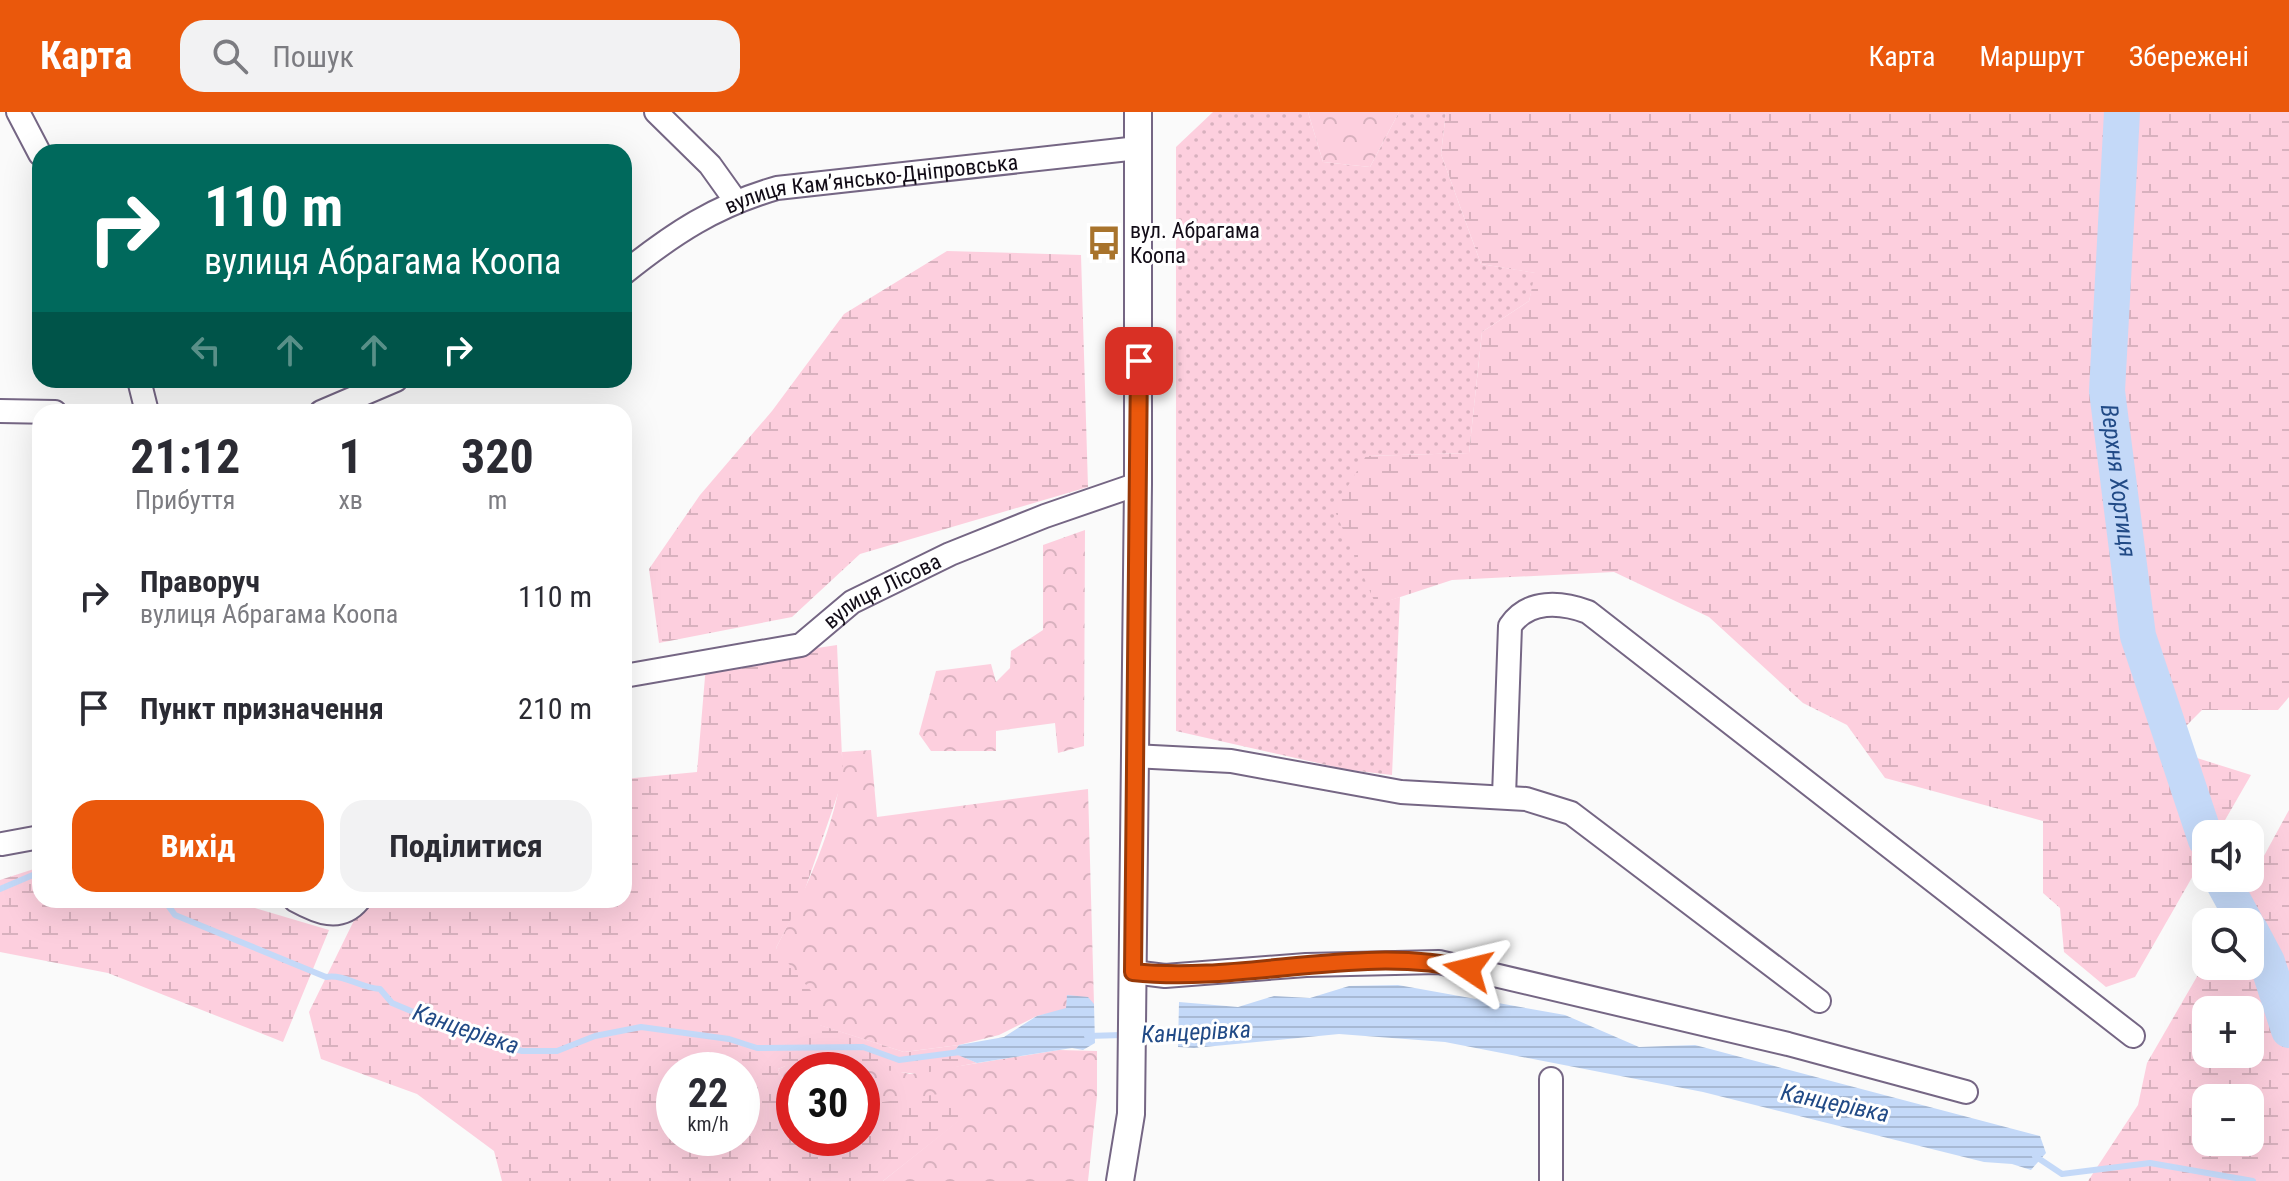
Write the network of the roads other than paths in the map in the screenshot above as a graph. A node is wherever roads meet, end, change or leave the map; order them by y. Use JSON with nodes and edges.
{"nodes":[{"id":1,"x":18,"y":112,"type":"edge"},
{"id":2,"x":656,"y":112,"type":"edge"},
{"id":3,"x":1138,"y":112,"type":"edge"},
{"id":4,"x":35,"y":144,"type":"edge"},
{"id":5,"x":1138,"y":148,"type":"junction"},
{"id":6,"x":735,"y":200,"type":"junction"},
{"id":7,"x":632,"y":267,"type":"edge"},
{"id":8,"x":377,"y":388,"type":"edge"},
{"id":9,"x":340,"y":404,"type":"edge"},
{"id":10,"x":0,"y":411,"type":"edge"},
{"id":11,"x":32,"y":412,"type":"edge"},
{"id":12,"x":1138,"y":484,"type":"junction"},
{"id":13,"x":632,"y":675,"type":"edge"},
{"id":14,"x":1133,"y":756,"type":"junction"},
{"id":15,"x":1504,"y":796,"type":"junction"},
{"id":16,"x":32,"y":838,"type":"edge"},
{"id":17,"x":2,"y":844,"type":"dead end"},
{"id":18,"x":309,"y":908,"type":"edge"},
{"id":19,"x":353,"y":908,"type":"edge"},
{"id":20,"x":1133,"y":972,"type":"junction"},
{"id":21,"x":1819,"y":1001,"type":"dead end"},
{"id":22,"x":2133,"y":1036,"type":"dead end"},
{"id":23,"x":1551,"y":1079,"type":"dead end"},
{"id":24,"x":1966,"y":1092,"type":"dead end"},
{"id":25,"x":1120,"y":1181,"type":"edge"},
{"id":26,"x":1551,"y":1181,"type":"edge"}],
"edges":[{"from":1,"to":4,"type":"street"},
{"from":2,"to":6,"type":"street"},
{"from":3,"to":5,"type":"main road"},
{"from":5,"to":6,"type":"street","name":"вулиця Кам’янсько-Дніпровська"},
{"from":5,"to":12,"type":"main road"},
{"from":6,"to":7,"type":"street","name":"вулиця Кам’янсько-Дніпровська"},
{"from":8,"to":9,"type":"street"},
{"from":10,"to":11,"type":"street"},
{"from":12,"to":13,"type":"street","name":"вулиця Лісова"},
{"from":12,"to":14,"type":"main road"},
{"from":14,"to":15,"type":"street"},
{"from":14,"to":20,"type":"main road"},
{"from":15,"to":21,"type":"street"},
{"from":15,"to":22,"type":"street"},
{"from":16,"to":17,"type":"street"},
{"from":18,"to":19,"type":"street"},
{"from":20,"to":24,"type":"street"},
{"from":20,"to":25,"type":"main road"},
{"from":23,"to":26,"type":"street"}]}
